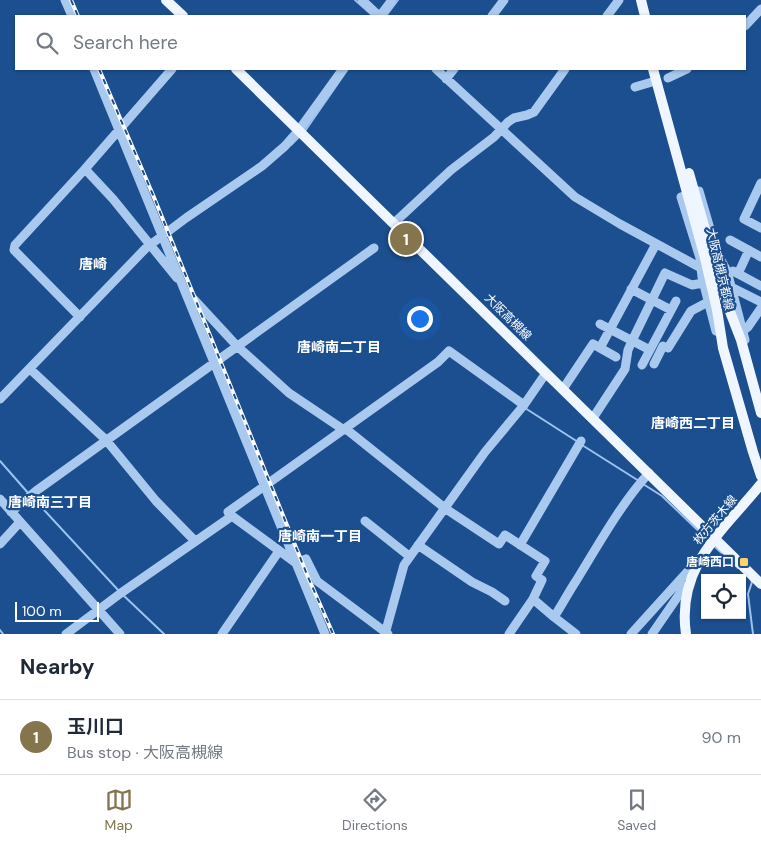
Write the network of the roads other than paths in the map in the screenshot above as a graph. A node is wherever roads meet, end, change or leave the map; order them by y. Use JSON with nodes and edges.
{"nodes":[{"id":1,"x":65,"y":0,"type":"edge"},
{"id":2,"x":166,"y":0,"type":"edge"},
{"id":3,"x":362,"y":0,"type":"edge"},
{"id":4,"x":392,"y":0,"type":"edge"},
{"id":5,"x":504,"y":0,"type":"edge"},
{"id":6,"x":619,"y":0,"type":"edge"},
{"id":7,"x":634,"y":0,"type":"edge"},
{"id":8,"x":641,"y":0,"type":"edge"},
{"id":9,"x":761,"y":9,"type":"edge"},
{"id":10,"x":72,"y":15,"type":"edge"},
{"id":11,"x":182,"y":15,"type":"edge"},
{"id":12,"x":379,"y":15,"type":"edge"},
{"id":13,"x":381,"y":15,"type":"edge"},
{"id":14,"x":493,"y":15,"type":"edge"},
{"id":15,"x":608,"y":15,"type":"edge"},
{"id":16,"x":638,"y":15,"type":"edge"},
{"id":17,"x":645,"y":15,"type":"edge"},
{"id":18,"x":746,"y":25,"type":"edge"},
{"id":19,"x":94,"y":70,"type":"edge"},
{"id":20,"x":171,"y":70,"type":"edge"},
{"id":21,"x":237,"y":70,"type":"edge"},
{"id":22,"x":342,"y":70,"type":"edge"},
{"id":23,"x":437,"y":70,"type":"edge"},
{"id":24,"x":453,"y":70,"type":"edge"},
{"id":25,"x":564,"y":70,"type":"edge"},
{"id":26,"x":653,"y":70,"type":"edge"},
{"id":27,"x":660,"y":70,"type":"edge"},
{"id":28,"x":685,"y":70,"type":"edge"},
{"id":29,"x":668,"y":78,"type":"dead end"},
{"id":30,"x":446,"y":79,"type":"junction"},
{"id":31,"x":652,"y":82,"type":"dead end"},
{"id":32,"x":634,"y":87,"type":"dead end"},
{"id":33,"x":119,"y":128,"type":"junction"},
{"id":34,"x":501,"y":129,"type":"junction"},
{"id":35,"x":299,"y":130,"type":"junction"},
{"id":36,"x":85,"y":169,"type":"junction"},
{"id":37,"x":761,"y":184,"type":"edge"},
{"id":38,"x":696,"y":191,"type":"dead end"},
{"id":39,"x":684,"y":196,"type":"dead end"},
{"id":40,"x":757,"y":204,"type":"edge"},
{"id":41,"x":394,"y":223,"type":"junction"},
{"id":42,"x":761,"y":228,"type":"edge"},
{"id":43,"x":163,"y":235,"type":"junction"},
{"id":44,"x":730,"y":240,"type":"dead end"},
{"id":45,"x":150,"y":244,"type":"junction"},
{"id":46,"x":656,"y":244,"type":"junction"},
{"id":47,"x":374,"y":248,"type":"dead end"},
{"id":48,"x":749,"y":250,"type":"junction"},
{"id":49,"x":761,"y":257,"type":"edge"},
{"id":50,"x":701,"y":268,"type":"junction"},
{"id":51,"x":703,"y":283,"type":"junction"},
{"id":52,"x":761,"y":286,"type":"edge"},
{"id":53,"x":184,"y":287,"type":"junction"},
{"id":54,"x":731,"y":287,"type":"junction"},
{"id":55,"x":632,"y":289,"type":"junction"},
{"id":56,"x":653,"y":300,"type":"junction"},
{"id":57,"x":676,"y":301,"type":"dead end"},
{"id":58,"x":708,"y":302,"type":"junction"},
{"id":59,"x":761,"y":302,"type":"edge"},
{"id":60,"x":761,"y":308,"type":"edge"},
{"id":61,"x":671,"y":310,"type":"junction"},
{"id":62,"x":80,"y":317,"type":"junction"},
{"id":63,"x":600,"y":324,"type":"dead end"},
{"id":64,"x":610,"y":329,"type":"junction"},
{"id":65,"x":716,"y":331,"type":"dead end"},
{"id":66,"x":743,"y":331,"type":"junction"},
{"id":67,"x":632,"y":341,"type":"junction"},
{"id":68,"x":237,"y":346,"type":"junction"},
{"id":69,"x":652,"y":346,"type":"junction"},
{"id":70,"x":600,"y":348,"type":"junction"},
{"id":71,"x":668,"y":349,"type":"junction"},
{"id":72,"x":616,"y":357,"type":"dead end"},
{"id":73,"x":214,"y":363,"type":"junction"},
{"id":74,"x":654,"y":364,"type":"dead end"},
{"id":75,"x":642,"y":365,"type":"dead end"},
{"id":76,"x":748,"y":368,"type":"junction"},
{"id":77,"x":30,"y":369,"type":"junction"},
{"id":78,"x":546,"y":373,"type":"junction"},
{"id":79,"x":563,"y":389,"type":"junction"},
{"id":80,"x":0,"y":399,"type":"edge"},
{"id":81,"x":524,"y":404,"type":"junction"},
{"id":82,"x":761,"y":413,"type":"edge"},
{"id":83,"x":593,"y":418,"type":"junction"},
{"id":84,"x":345,"y":430,"type":"junction"},
{"id":85,"x":106,"y":440,"type":"junction"},
{"id":86,"x":581,"y":441,"type":"dead end"},
{"id":87,"x":649,"y":473,"type":"junction"},
{"id":88,"x":761,"y":476,"type":"edge"},
{"id":89,"x":761,"y":484,"type":"edge"},
{"id":90,"x":265,"y":486,"type":"junction"},
{"id":91,"x":0,"y":499,"type":"edge"},
{"id":92,"x":445,"y":508,"type":"junction"},
{"id":93,"x":11,"y":512,"type":"junction"},
{"id":94,"x":230,"y":516,"type":"junction"},
{"id":95,"x":365,"y":521,"type":"dead end"},
{"id":96,"x":20,"y":522,"type":"junction"},
{"id":97,"x":716,"y":539,"type":"junction"},
{"id":98,"x":195,"y":542,"type":"junction"},
{"id":99,"x":0,"y":544,"type":"edge"},
{"id":100,"x":418,"y":545,"type":"junction"},
{"id":101,"x":520,"y":545,"type":"junction"},
{"id":102,"x":279,"y":551,"type":"junction"},
{"id":103,"x":409,"y":556,"type":"junction"},
{"id":104,"x":296,"y":563,"type":"junction"},
{"id":105,"x":761,"y":584,"type":"edge"},
{"id":106,"x":684,"y":585,"type":"junction"},
{"id":107,"x":533,"y":599,"type":"junction"},
{"id":108,"x":505,"y":601,"type":"dead end"},
{"id":109,"x":98,"y":610,"type":"junction"},
{"id":110,"x":554,"y":617,"type":"junction"},
{"id":111,"x":66,"y":634,"type":"edge"},
{"id":112,"x":120,"y":634,"type":"edge"},
{"id":113,"x":222,"y":634,"type":"edge"},
{"id":114,"x":325,"y":634,"type":"edge"},
{"id":115,"x":387,"y":634,"type":"edge"},
{"id":116,"x":509,"y":634,"type":"edge"},
{"id":117,"x":576,"y":634,"type":"edge"},
{"id":118,"x":631,"y":634,"type":"edge"},
{"id":119,"x":652,"y":634,"type":"edge"},
{"id":120,"x":686,"y":634,"type":"edge"}],
"edges":[{"from":1,"to":10,"type":"street"},
{"from":2,"to":11,"type":"main road"},
{"from":3,"to":12,"type":"street"},
{"from":4,"to":13,"type":"street"},
{"from":5,"to":14,"type":"street"},
{"from":6,"to":15,"type":"street"},
{"from":7,"to":16,"type":"main road"},
{"from":8,"to":17,"type":"main road"},
{"from":9,"to":18,"type":"street"},
{"from":19,"to":33,"type":"street"},
{"from":20,"to":33,"type":"street"},
{"from":21,"to":35,"type":"main road","name":"大阪高槻線"},
{"from":22,"to":35,"type":"street"},
{"from":23,"to":30,"type":"street"},
{"from":24,"to":30,"type":"street"},
{"from":25,"to":34,"type":"street"},
{"from":26,"to":88,"type":"main road","name":"大阪高槻京都線"},
{"from":27,"to":76,"type":"main road","name":"大阪高槻京都線"},
{"from":28,"to":29,"type":"street"},
{"from":30,"to":34,"type":"street"},
{"from":31,"to":32,"type":"street"},
{"from":33,"to":36,"type":"street"},
{"from":33,"to":43,"type":"street"},
{"from":34,"to":41,"type":"street"},
{"from":34,"to":46,"type":"street"},
{"from":35,"to":41,"type":"main road","name":"大阪高槻線"},
{"from":35,"to":43,"type":"street"},
{"from":36,"to":45,"type":"street"},
{"from":36,"to":62,"type":"street"},
{"from":37,"to":40,"type":"street"},
{"from":38,"to":54,"type":"street"},
{"from":39,"to":50,"type":"street"},
{"from":40,"to":42,"type":"street"},
{"from":41,"to":78,"type":"main road","name":"大阪高槻線"},
{"from":43,"to":45,"type":"street"},
{"from":43,"to":53,"type":"street"},
{"from":44,"to":48,"type":"street"},
{"from":45,"to":53,"type":"street"},
{"from":45,"to":62,"type":"street"},
{"from":46,"to":50,"type":"street"},
{"from":46,"to":55,"type":"street"},
{"from":47,"to":68,"type":"street"},
{"from":48,"to":49,"type":"street"},
{"from":48,"to":52,"type":"street"},
{"from":50,"to":51,"type":"street"},
{"from":51,"to":56,"type":"street"},
{"from":51,"to":58,"type":"street"},
{"from":53,"to":68,"type":"street"},
{"from":53,"to":73,"type":"street"},
{"from":54,"to":59,"type":"street"},
{"from":54,"to":66,"type":"street"},
{"from":55,"to":56,"type":"street"},
{"from":55,"to":64,"type":"street"},
{"from":56,"to":61,"type":"street"},
{"from":56,"to":67,"type":"street"},
{"from":57,"to":61,"type":"street"},
{"from":58,"to":65,"type":"street"},
{"from":58,"to":71,"type":"street"},
{"from":60,"to":66,"type":"street"},
{"from":61,"to":69,"type":"street"},
{"from":62,"to":77,"type":"street"},
{"from":63,"to":64,"type":"street"},
{"from":64,"to":67,"type":"street"},
{"from":64,"to":70,"type":"street"},
{"from":66,"to":76,"type":"street"},
{"from":67,"to":69,"type":"street"},
{"from":67,"to":83,"type":"street"},
{"from":68,"to":73,"type":"street"},
{"from":68,"to":84,"type":"street"},
{"from":69,"to":71,"type":"street"},
{"from":69,"to":75,"type":"street"},
{"from":70,"to":72,"type":"street"},
{"from":70,"to":79,"type":"street"},
{"from":71,"to":74,"type":"street"},
{"from":73,"to":85,"type":"street"},
{"from":73,"to":90,"type":"street"},
{"from":76,"to":82,"type":"main road","name":"大阪高槻京都線"},
{"from":77,"to":80,"type":"street"},
{"from":77,"to":85,"type":"street"},
{"from":78,"to":79,"type":"main road","name":"大阪高槻線"},
{"from":78,"to":81,"type":"street"},
{"from":79,"to":83,"type":"main road","name":"大阪高槻線"},
{"from":81,"to":84,"type":"street"},
{"from":81,"to":92,"type":"street"},
{"from":83,"to":87,"type":"main road","name":"大阪高槻線"},
{"from":84,"to":90,"type":"street"},
{"from":84,"to":92,"type":"street"},
{"from":85,"to":93,"type":"street"},
{"from":85,"to":98,"type":"street"},
{"from":86,"to":101,"type":"street"},
{"from":87,"to":97,"type":"main road","name":"大阪高槻線"},
{"from":87,"to":110,"type":"street"},
{"from":89,"to":97,"type":"main road","name":"枚方茨木線"},
{"from":90,"to":94,"type":"street"},
{"from":90,"to":104,"type":"street"},
{"from":91,"to":93,"type":"street"},
{"from":92,"to":100,"type":"street"},
{"from":92,"to":101,"type":"street"},
{"from":93,"to":96,"type":"street"},
{"from":94,"to":98,"type":"street"},
{"from":94,"to":102,"type":"street"},
{"from":95,"to":103,"type":"street"},
{"from":96,"to":99,"type":"street"},
{"from":96,"to":109,"type":"street"},
{"from":97,"to":105,"type":"main road","name":"大阪高槻線"},
{"from":97,"to":106,"type":"main road","name":"枚方茨木線"},
{"from":98,"to":109,"type":"street"},
{"from":100,"to":103,"type":"street"},
{"from":100,"to":108,"type":"street"},
{"from":101,"to":107,"type":"street"},
{"from":102,"to":104,"type":"street"},
{"from":102,"to":113,"type":"street"},
{"from":103,"to":115,"type":"street"},
{"from":104,"to":114,"type":"street"},
{"from":104,"to":115,"type":"street"},
{"from":106,"to":118,"type":"street"},
{"from":106,"to":119,"type":"street"},
{"from":106,"to":120,"type":"main road","name":"枚方茨木線"},
{"from":107,"to":110,"type":"street"},
{"from":107,"to":116,"type":"street"},
{"from":109,"to":111,"type":"street"},
{"from":109,"to":112,"type":"street"},
{"from":110,"to":117,"type":"street"}]}
